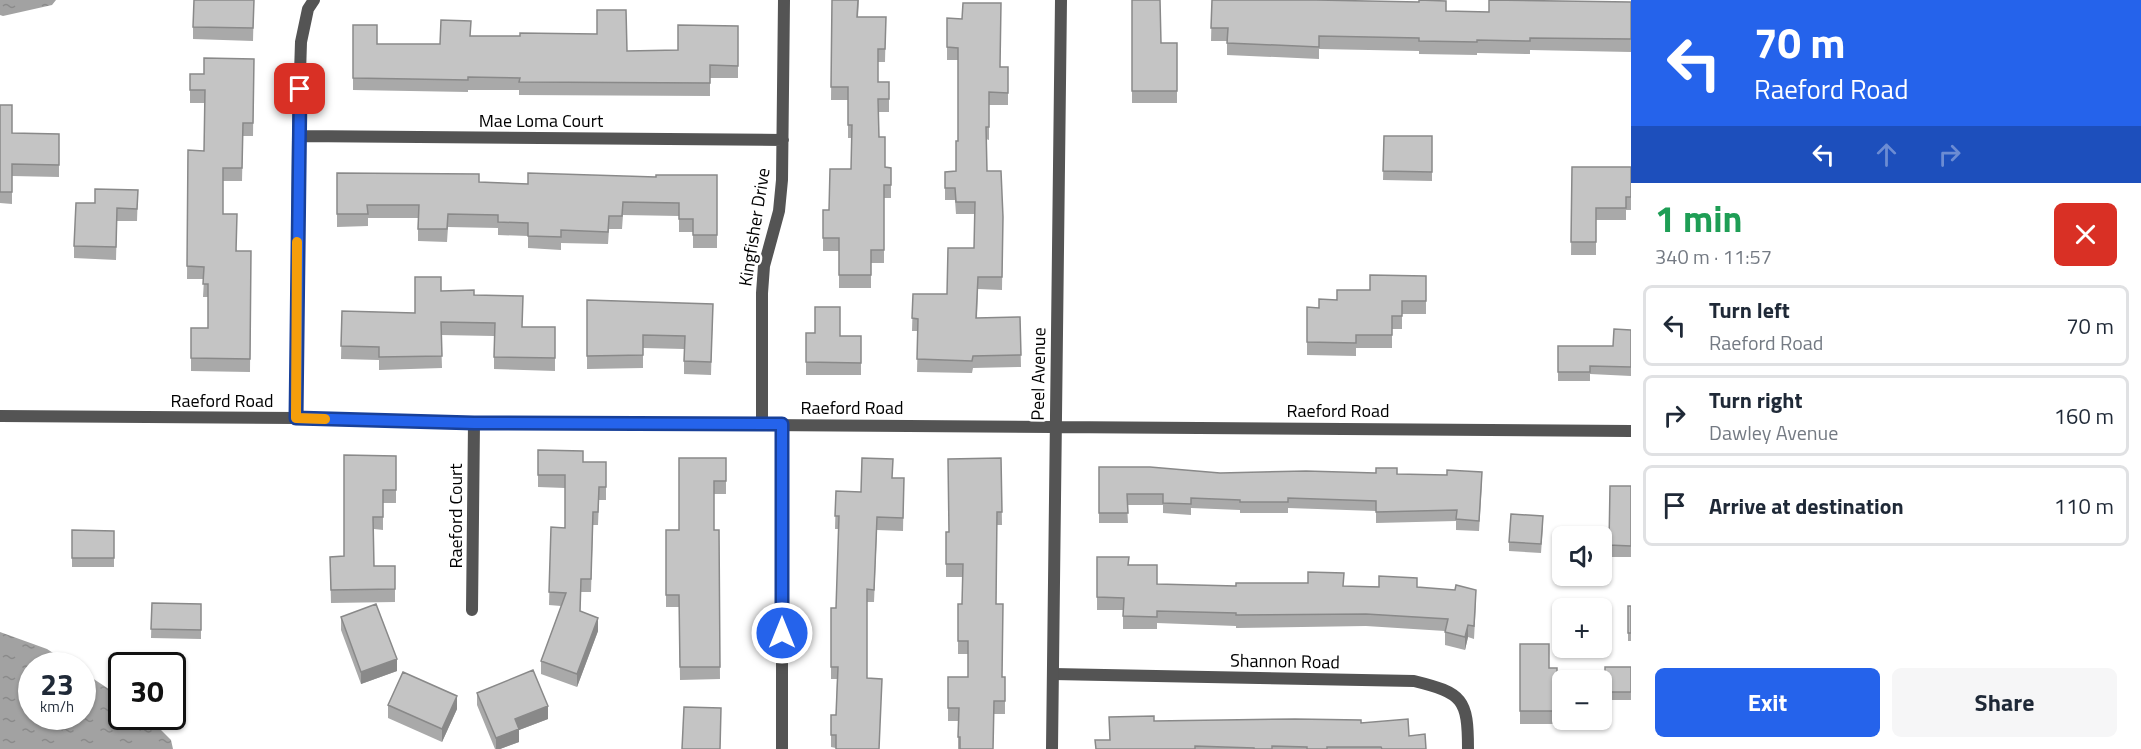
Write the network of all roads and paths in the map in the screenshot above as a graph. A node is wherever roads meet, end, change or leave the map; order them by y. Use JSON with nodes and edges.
{"nodes":[{"id":1,"x":314,"y":0,"type":"edge"},
{"id":2,"x":784,"y":0,"type":"edge"},
{"id":3,"x":1061,"y":0,"type":"edge"},
{"id":4,"x":298,"y":136,"type":"junction"},
{"id":5,"x":783,"y":140,"type":"junction"},
{"id":6,"x":0,"y":416,"type":"edge"},
{"id":7,"x":296,"y":418,"type":"junction"},
{"id":8,"x":474,"y":423,"type":"junction"},
{"id":9,"x":762,"y":424,"type":"junction"},
{"id":10,"x":782,"y":424,"type":"junction"},
{"id":11,"x":1056,"y":426,"type":"junction"},
{"id":12,"x":1631,"y":430,"type":"edge"},
{"id":13,"x":472,"y":610,"type":"dead end"},
{"id":14,"x":1053,"y":674,"type":"junction"},
{"id":15,"x":782,"y":749,"type":"edge"},
{"id":16,"x":1052,"y":749,"type":"edge"},
{"id":17,"x":1468,"y":749,"type":"edge"}],
"edges":[{"from":1,"to":4,"type":"street"},
{"from":2,"to":5,"type":"street","name":"Kingfisher Drive"},
{"from":3,"to":11,"type":"street","name":"Peel Avenue"},
{"from":4,"to":5,"type":"street","name":"Mae Loma Court"},
{"from":4,"to":7,"type":"street"},
{"from":5,"to":9,"type":"street","name":"Kingfisher Drive"},
{"from":6,"to":7,"type":"street","name":"Raeford Road"},
{"from":7,"to":8,"type":"street","name":"Raeford Road"},
{"from":8,"to":9,"type":"street","name":"Raeford Road"},
{"from":8,"to":13,"type":"street","name":"Raeford Court"},
{"from":9,"to":10,"type":"street","name":"Raeford Road"},
{"from":10,"to":11,"type":"street","name":"Raeford Road"},
{"from":10,"to":15,"type":"street"},
{"from":11,"to":12,"type":"street","name":"Raeford Road"},
{"from":11,"to":14,"type":"street","name":"Peel Avenue"},
{"from":14,"to":16,"type":"street","name":"Peel Avenue"},
{"from":14,"to":17,"type":"street","name":"Shannon Road"}]}
